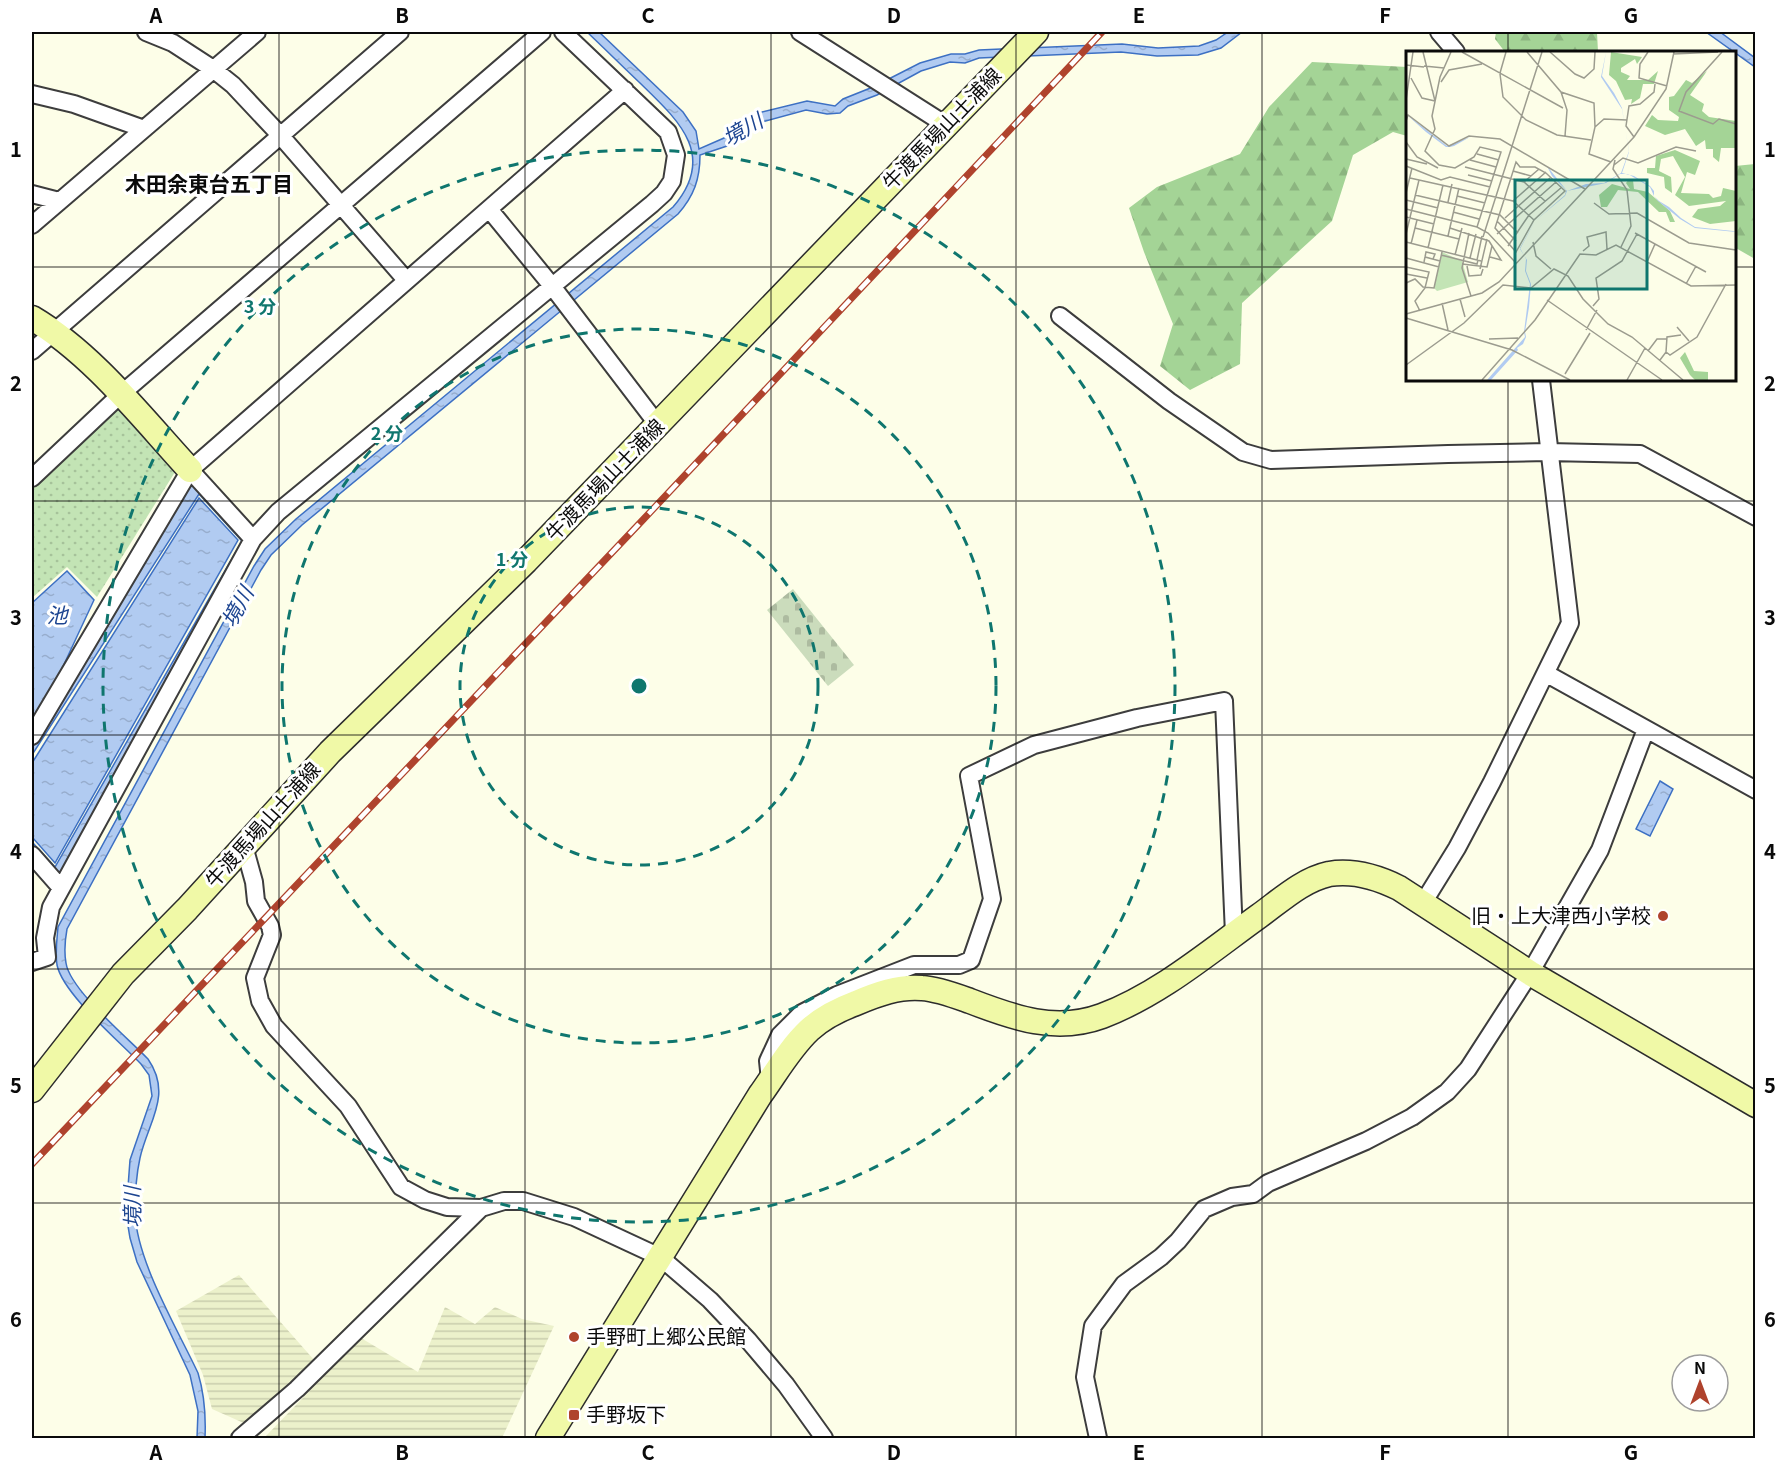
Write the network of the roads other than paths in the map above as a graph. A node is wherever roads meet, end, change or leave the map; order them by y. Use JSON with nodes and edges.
{"nodes":[{"id":1,"x":146,"y":32,"type":"edge"},
{"id":2,"x":257,"y":32,"type":"edge"},
{"id":3,"x":400,"y":32,"type":"edge"},
{"id":4,"x":542,"y":32,"type":"edge"},
{"id":5,"x":563,"y":32,"type":"edge"},
{"id":6,"x":800,"y":32,"type":"edge"},
{"id":7,"x":1036,"y":32,"type":"edge"},
{"id":8,"x":1438,"y":32,"type":"edge"},
{"id":9,"x":1455,"y":51,"type":"edge"},
{"id":10,"x":213,"y":69,"type":"junction"},
{"id":11,"x":625,"y":90,"type":"junction"},
{"id":12,"x":32,"y":94,"type":"edge"},
{"id":13,"x":946,"y":125,"type":"junction"},
{"id":14,"x":144,"y":129,"type":"junction"},
{"id":15,"x":280,"y":135,"type":"junction"},
{"id":16,"x":32,"y":194,"type":"edge"},
{"id":17,"x":59,"y":201,"type":"junction"},
{"id":18,"x":341,"y":205,"type":"junction"},
{"id":19,"x":489,"y":208,"type":"junction"},
{"id":20,"x":32,"y":225,"type":"edge"},
{"id":21,"x":406,"y":280,"type":"junction"},
{"id":22,"x":552,"y":286,"type":"junction"},
{"id":23,"x":1060,"y":316,"type":"dead end"},
{"id":24,"x":32,"y":318,"type":"edge"},
{"id":25,"x":54,"y":331,"type":"junction"},
{"id":26,"x":32,"y":351,"type":"edge"},
{"id":27,"x":1541,"y":381,"type":"edge"},
{"id":28,"x":120,"y":394,"type":"junction"},
{"id":29,"x":658,"y":425,"type":"junction"},
{"id":30,"x":1548,"y":453,"type":"junction"},
{"id":31,"x":190,"y":470,"type":"junction"},
{"id":32,"x":32,"y":478,"type":"edge"},
{"id":33,"x":1755,"y":517,"type":"edge"},
{"id":34,"x":253,"y":539,"type":"junction"},
{"id":35,"x":1547,"y":674,"type":"junction"},
{"id":36,"x":34,"y":726,"type":"edge"},
{"id":37,"x":1646,"y":729,"type":"junction"},
{"id":38,"x":1755,"y":790,"type":"edge"},
{"id":39,"x":244,"y":846,"type":"junction"},
{"id":40,"x":32,"y":855,"type":"edge"},
{"id":41,"x":61,"y":888,"type":"junction"},
{"id":42,"x":1424,"y":903,"type":"junction"},
{"id":43,"x":1234,"y":934,"type":"junction"},
{"id":44,"x":32,"y":962,"type":"edge"},
{"id":45,"x":1530,"y":973,"type":"junction"},
{"id":46,"x":770,"y":1080,"type":"junction"},
{"id":47,"x":32,"y":1090,"type":"edge"},
{"id":48,"x":1755,"y":1105,"type":"edge"},
{"id":49,"x":481,"y":1208,"type":"junction"},
{"id":50,"x":660,"y":1257,"type":"junction"},
{"id":51,"x":240,"y":1438,"type":"edge"},
{"id":52,"x":548,"y":1438,"type":"edge"},
{"id":53,"x":824,"y":1438,"type":"edge"},
{"id":54,"x":1098,"y":1438,"type":"edge"}],
"edges":[{"from":1,"to":10,"type":"street"},
{"from":2,"to":10,"type":"street"},
{"from":3,"to":15,"type":"street"},
{"from":4,"to":18,"type":"street"},
{"from":5,"to":11,"type":"street"},
{"from":6,"to":13,"type":"street"},
{"from":7,"to":13,"type":"street","name":"牛渡馬場山土浦線"},
{"from":8,"to":9,"type":"street"},
{"from":10,"to":14,"type":"street"},
{"from":10,"to":15,"type":"street"},
{"from":11,"to":19,"type":"street"},
{"from":11,"to":22,"type":"street"},
{"from":12,"to":14,"type":"street"},
{"from":13,"to":29,"type":"street","name":"牛渡馬場山土浦線"},
{"from":14,"to":17,"type":"street"},
{"from":15,"to":18,"type":"street"},
{"from":15,"to":25,"type":"street"},
{"from":16,"to":17,"type":"street"},
{"from":17,"to":20,"type":"street"},
{"from":18,"to":21,"type":"street"},
{"from":18,"to":28,"type":"street"},
{"from":19,"to":21,"type":"street"},
{"from":19,"to":22,"type":"street"},
{"from":21,"to":31,"type":"street"},
{"from":22,"to":29,"type":"street"},
{"from":22,"to":34,"type":"street"},
{"from":23,"to":30,"type":"street"},
{"from":24,"to":25,"type":"street"},
{"from":25,"to":26,"type":"street"},
{"from":25,"to":28,"type":"street"},
{"from":27,"to":30,"type":"street"},
{"from":28,"to":31,"type":"street"},
{"from":28,"to":32,"type":"street"},
{"from":29,"to":39,"type":"street","name":"牛渡馬場山土浦線"},
{"from":30,"to":33,"type":"street"},
{"from":30,"to":35,"type":"street"},
{"from":31,"to":34,"type":"street"},
{"from":31,"to":36,"type":"street"},
{"from":34,"to":41,"type":"street"},
{"from":35,"to":37,"type":"street"},
{"from":35,"to":42,"type":"street"},
{"from":37,"to":38,"type":"street"},
{"from":37,"to":45,"type":"street"},
{"from":39,"to":47,"type":"street","name":"牛渡馬場山土浦線"},
{"from":39,"to":49,"type":"street"},
{"from":40,"to":41,"type":"street"},
{"from":41,"to":44,"type":"street"},
{"from":42,"to":43,"type":"street"},
{"from":42,"to":45,"type":"street"},
{"from":43,"to":46,"type":"street"},
{"from":43,"to":46,"type":"street"},
{"from":45,"to":48,"type":"street"},
{"from":45,"to":54,"type":"street"},
{"from":46,"to":50,"type":"street"},
{"from":49,"to":50,"type":"street"},
{"from":49,"to":51,"type":"street"},
{"from":50,"to":52,"type":"street"},
{"from":50,"to":53,"type":"street"}]}
